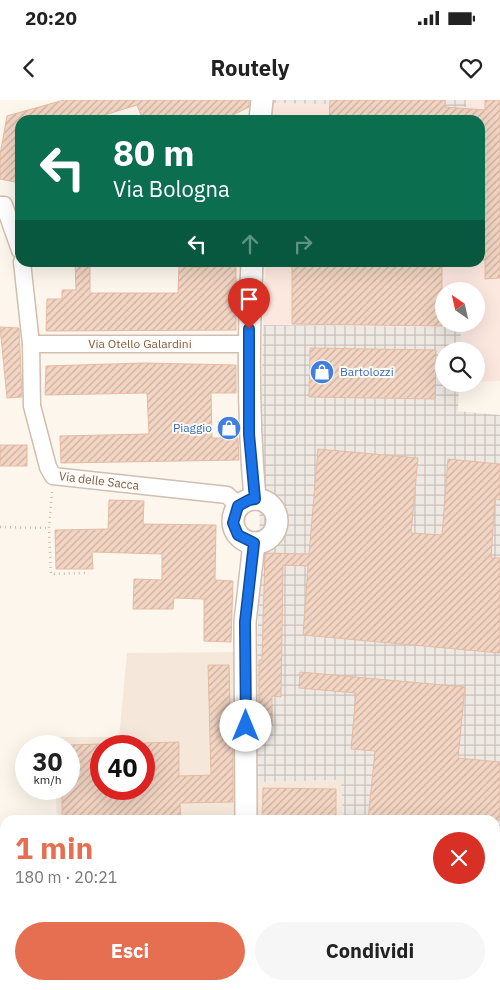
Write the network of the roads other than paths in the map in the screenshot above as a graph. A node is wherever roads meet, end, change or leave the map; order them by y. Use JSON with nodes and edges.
{"nodes":[{"id":1,"x":262,"y":100,"type":"edge"},
{"id":2,"x":260,"y":115,"type":"edge"},
{"id":3,"x":0,"y":205,"type":"edge"},
{"id":4,"x":15,"y":236,"type":"edge"},
{"id":5,"x":23,"y":267,"type":"edge"},
{"id":6,"x":252,"y":267,"type":"edge"},
{"id":7,"x":32,"y":344,"type":"junction"},
{"id":8,"x":249,"y":344,"type":"junction"},
{"id":9,"x":247,"y":502,"type":"junction"},
{"id":10,"x":254,"y":543,"type":"junction"},
{"id":11,"x":246,"y":815,"type":"edge"}],
"edges":[{"from":1,"to":2,"type":"street"},
{"from":3,"to":4,"type":"street"},
{"from":5,"to":7,"type":"street","name":"Via delle Sacca"},
{"from":6,"to":8,"type":"street"},
{"from":7,"to":8,"type":"street","name":"Via Otello Galardini"},
{"from":7,"to":9,"type":"street","name":"Via delle Sacca"},
{"from":8,"to":9,"type":"street"},
{"from":9,"to":10,"type":"street"},
{"from":9,"to":10,"type":"street"},
{"from":10,"to":11,"type":"street"}]}
